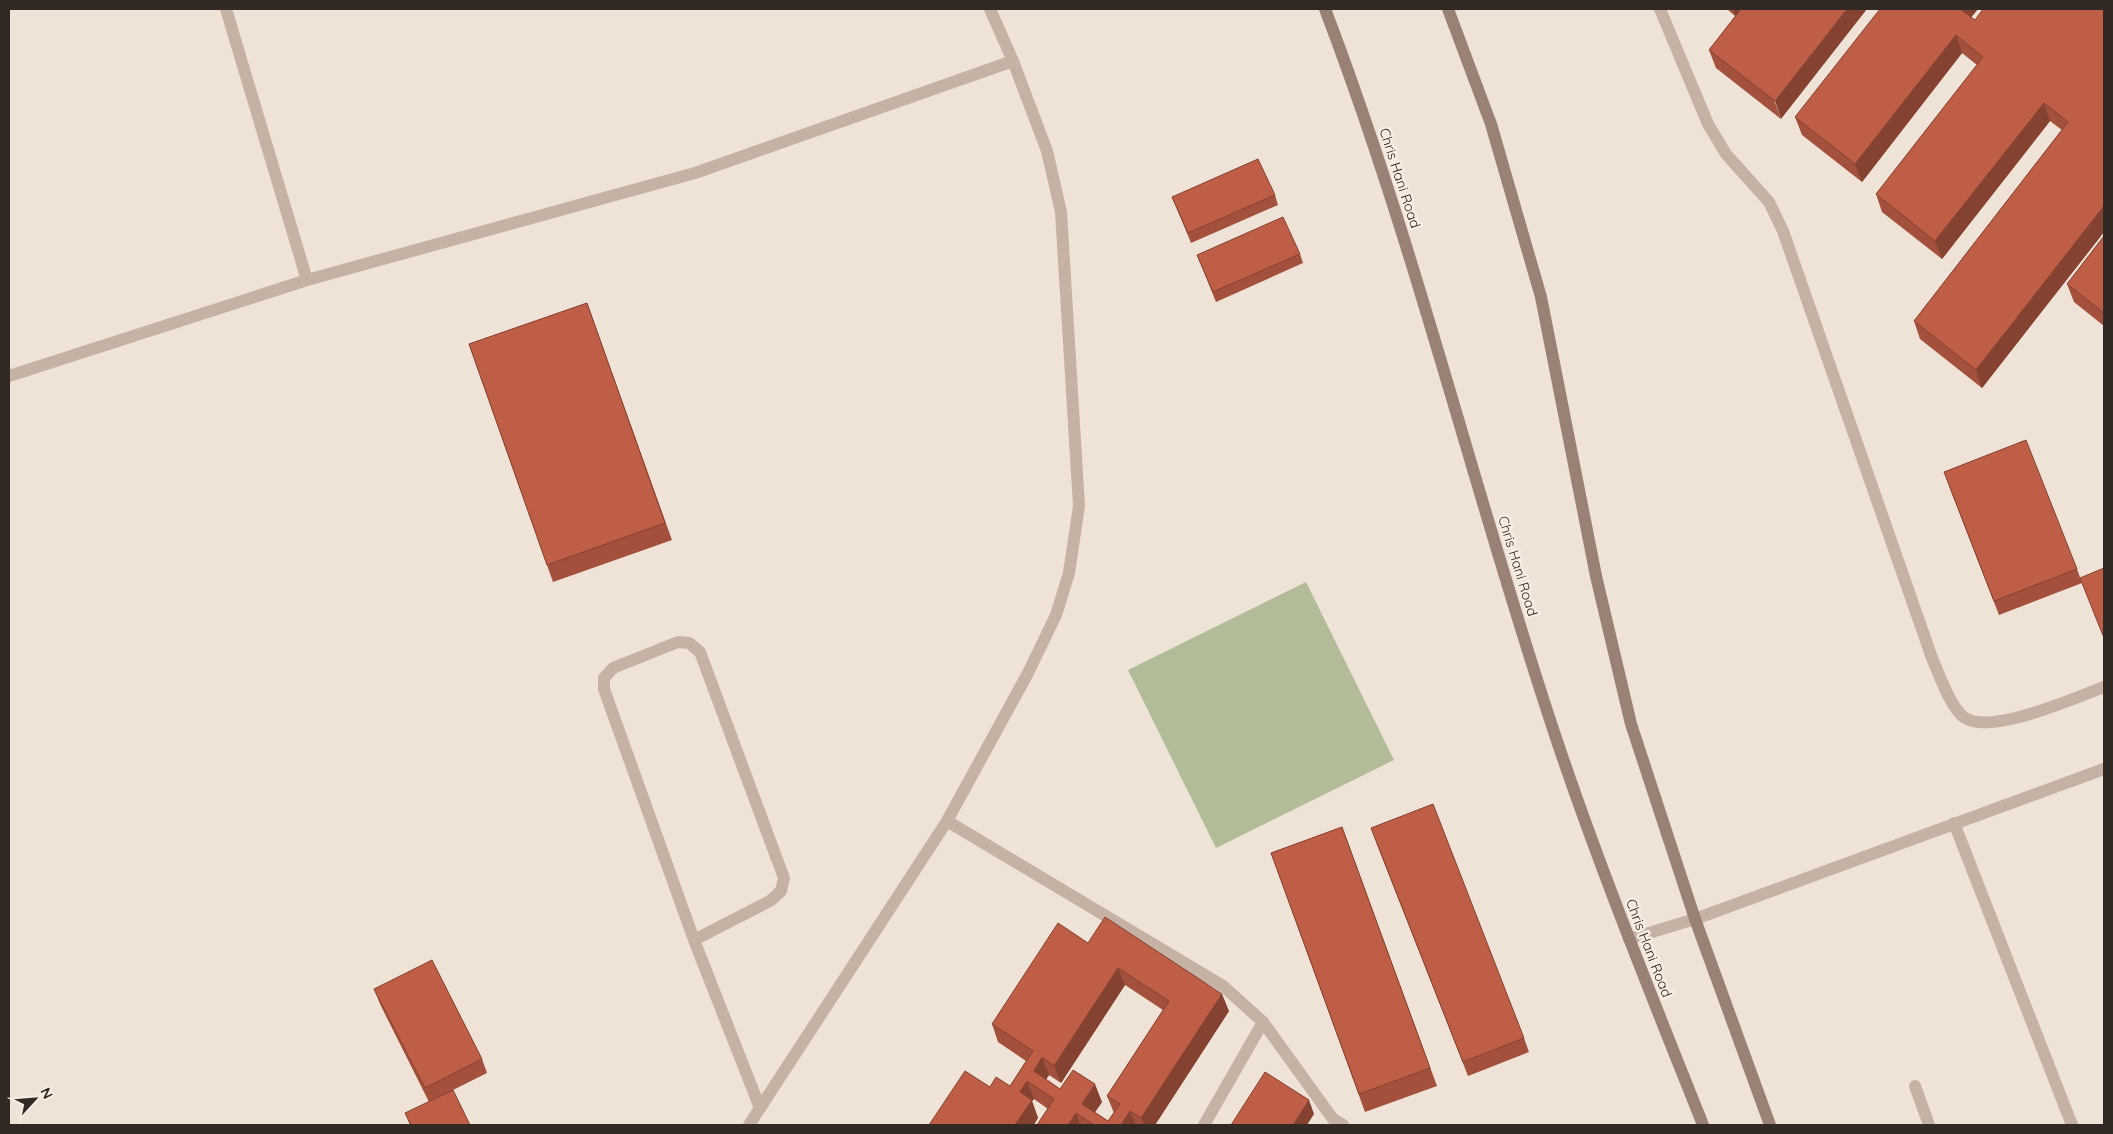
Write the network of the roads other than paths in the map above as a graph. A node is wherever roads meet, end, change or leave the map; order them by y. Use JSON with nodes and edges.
{"nodes":[{"id":1,"x":226,"y":9,"type":"edge"},
{"id":2,"x":990,"y":9,"type":"edge"},
{"id":3,"x":1324,"y":9,"type":"edge"},
{"id":4,"x":1448,"y":9,"type":"edge"},
{"id":5,"x":1660,"y":9,"type":"edge"},
{"id":6,"x":1013,"y":60,"type":"junction"},
{"id":7,"x":307,"y":280,"type":"junction"},
{"id":8,"x":9,"y":376,"type":"edge"},
{"id":9,"x":2104,"y":687,"type":"edge"},
{"id":10,"x":2104,"y":768,"type":"edge"},
{"id":11,"x":947,"y":821,"type":"junction"},
{"id":12,"x":1954,"y":823,"type":"junction"},
{"id":13,"x":1695,"y":919,"type":"junction"},
{"id":14,"x":1629,"y":939,"type":"junction"},
{"id":15,"x":694,"y":940,"type":"junction"},
{"id":16,"x":1263,"y":1022,"type":"junction"},
{"id":17,"x":1915,"y":1086,"type":"dead end"},
{"id":18,"x":760,"y":1108,"type":"junction"},
{"id":19,"x":1336,"y":1123,"type":"edge"},
{"id":20,"x":749,"y":1125,"type":"edge"},
{"id":21,"x":1204,"y":1125,"type":"edge"},
{"id":22,"x":1704,"y":1125,"type":"edge"},
{"id":23,"x":1770,"y":1125,"type":"edge"},
{"id":24,"x":1929,"y":1125,"type":"edge"},
{"id":25,"x":2072,"y":1125,"type":"edge"}],
"edges":[{"from":1,"to":7,"type":"street"},
{"from":2,"to":6,"type":"street"},
{"from":3,"to":14,"type":"main road","name":"Chris Hani Road"},
{"from":4,"to":13,"type":"main road"},
{"from":5,"to":9,"type":"street"},
{"from":6,"to":7,"type":"street"},
{"from":6,"to":11,"type":"street"},
{"from":7,"to":8,"type":"street"},
{"from":10,"to":12,"type":"street"},
{"from":11,"to":16,"type":"street"},
{"from":11,"to":18,"type":"street"},
{"from":12,"to":13,"type":"street"},
{"from":12,"to":25,"type":"street"},
{"from":13,"to":14,"type":"street"},
{"from":13,"to":23,"type":"main road"},
{"from":14,"to":22,"type":"main road","name":"Chris Hani Road"},
{"from":15,"to":15,"type":"street"},
{"from":15,"to":18,"type":"street"},
{"from":16,"to":19,"type":"street"},
{"from":16,"to":21,"type":"street"},
{"from":17,"to":24,"type":"street"},
{"from":18,"to":20,"type":"street"}]}
